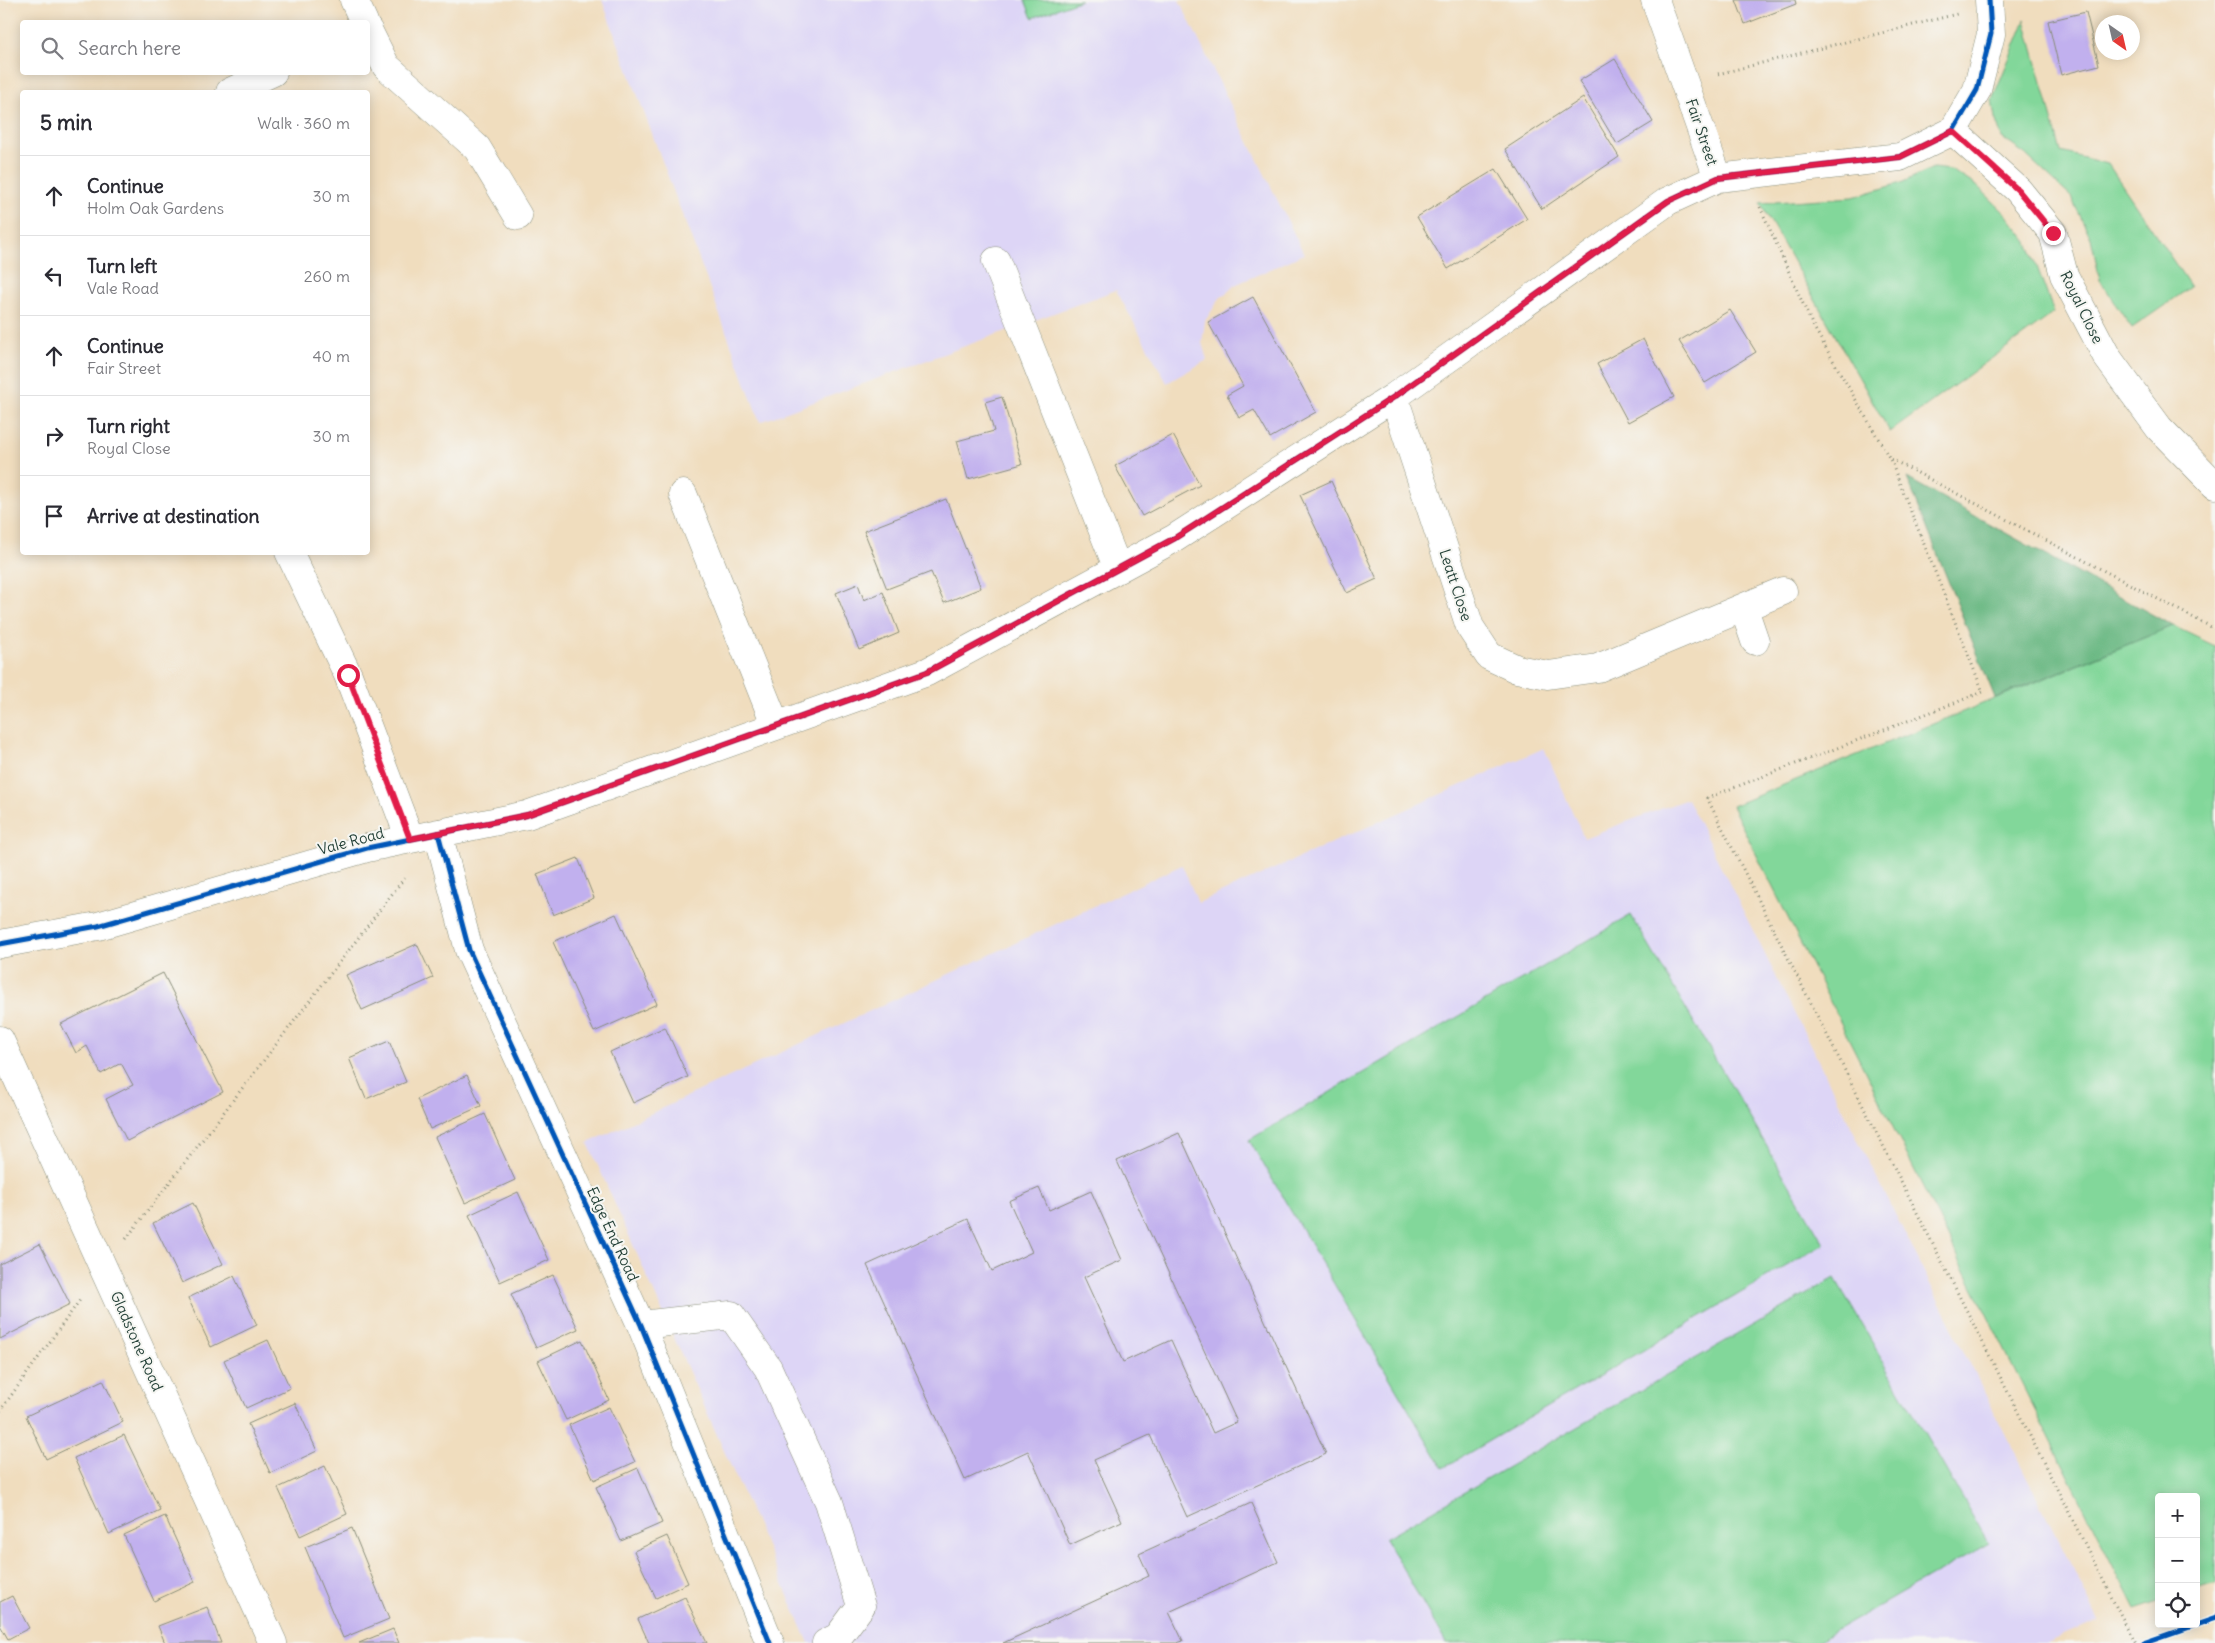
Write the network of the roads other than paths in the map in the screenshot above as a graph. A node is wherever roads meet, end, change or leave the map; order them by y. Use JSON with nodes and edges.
{"nodes":[{"id":1,"x":354,"y":0,"type":"edge"},
{"id":2,"x":1655,"y":0,"type":"edge"},
{"id":3,"x":1994,"y":1,"type":"edge"},
{"id":4,"x":363,"y":20,"type":"edge"},
{"id":5,"x":370,"y":34,"type":"edge"},
{"id":6,"x":267,"y":75,"type":"edge"},
{"id":7,"x":234,"y":90,"type":"edge"},
{"id":8,"x":1953,"y":131,"type":"junction"},
{"id":9,"x":1718,"y":178,"type":"junction"},
{"id":10,"x":518,"y":216,"type":"dead end"},
{"id":11,"x":996,"y":261,"type":"dead end"},
{"id":12,"x":1394,"y":397,"type":"junction"},
{"id":13,"x":2215,"y":484,"type":"edge"},
{"id":14,"x":683,"y":494,"type":"dead end"},
{"id":15,"x":290,"y":555,"type":"edge"},
{"id":16,"x":1118,"y":569,"type":"junction"},
{"id":17,"x":1783,"y":591,"type":"dead end"},
{"id":18,"x":1744,"y":609,"type":"junction"},
{"id":19,"x":1755,"y":640,"type":"dead end"},
{"id":20,"x":776,"y":726,"type":"junction"},
{"id":21,"x":438,"y":834,"type":"junction"},
{"id":22,"x":410,"y":839,"type":"junction"},
{"id":23,"x":0,"y":944,"type":"edge"},
{"id":24,"x":0,"y":1040,"type":"edge"},
{"id":25,"x":641,"y":1325,"type":"junction"},
{"id":26,"x":273,"y":1643,"type":"edge"},
{"id":27,"x":770,"y":1643,"type":"edge"},
{"id":28,"x":826,"y":1643,"type":"edge"}],
"edges":[{"from":1,"to":4,"type":"street"},
{"from":2,"to":9,"type":"street","name":"Fair Street"},
{"from":3,"to":8,"type":"street"},
{"from":5,"to":10,"type":"street"},
{"from":6,"to":7,"type":"street"},
{"from":8,"to":9,"type":"street","name":"Fair Street"},
{"from":8,"to":13,"type":"street","name":"Royal Close"},
{"from":9,"to":12,"type":"street","name":"Vale Road"},
{"from":11,"to":16,"type":"street"},
{"from":12,"to":16,"type":"street","name":"Vale Road"},
{"from":12,"to":18,"type":"street","name":"Leatt Close"},
{"from":14,"to":20,"type":"street"},
{"from":15,"to":22,"type":"street"},
{"from":16,"to":20,"type":"street","name":"Vale Road"},
{"from":17,"to":18,"type":"street","name":"Leatt Close"},
{"from":18,"to":19,"type":"street"},
{"from":20,"to":21,"type":"street","name":"Vale Road"},
{"from":21,"to":22,"type":"street","name":"Vale Road"},
{"from":21,"to":25,"type":"street","name":"Edge End Road"},
{"from":22,"to":23,"type":"street","name":"Vale Road"},
{"from":24,"to":26,"type":"street","name":"Gladstone Road"},
{"from":25,"to":27,"type":"street","name":"Edge End Road"},
{"from":25,"to":28,"type":"street"}]}
